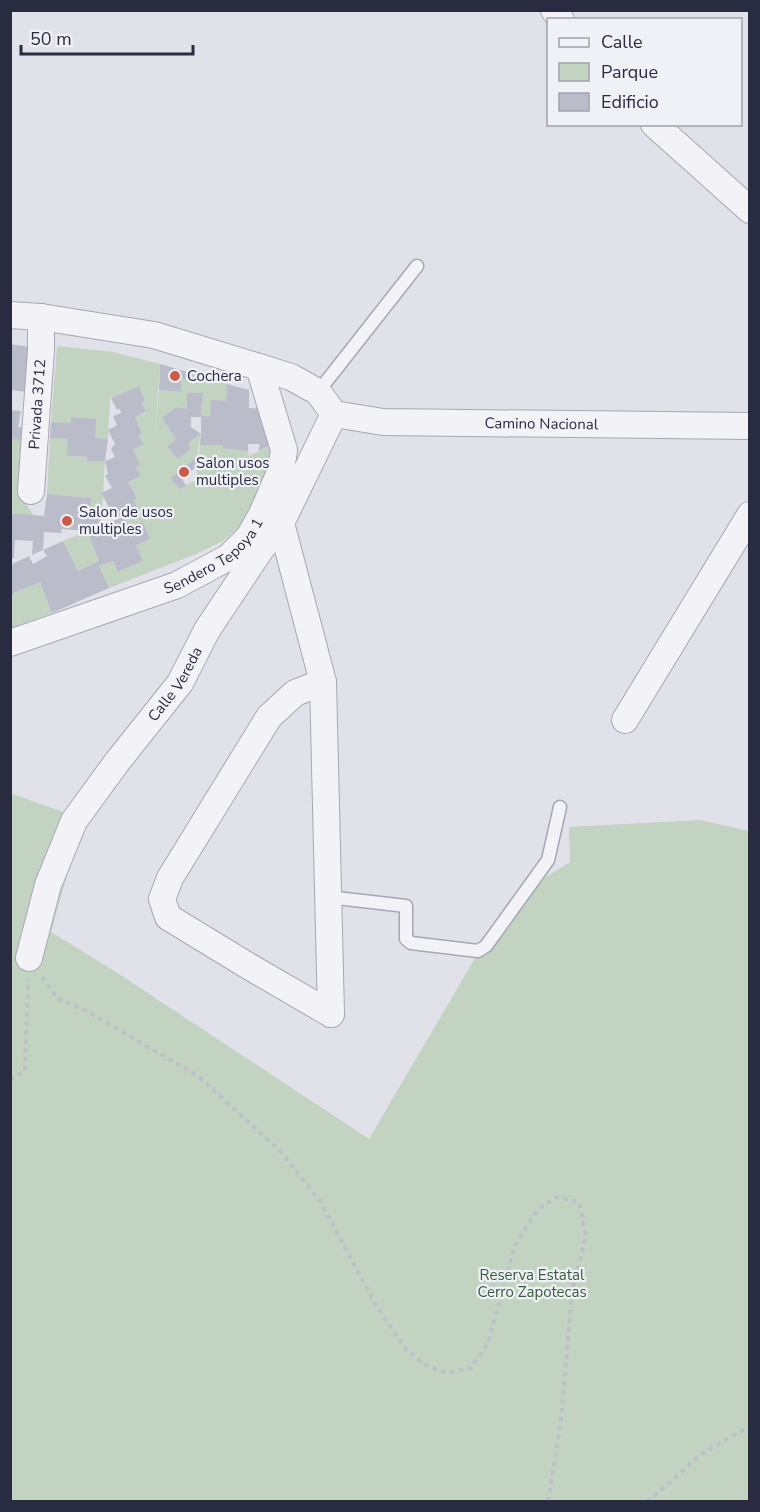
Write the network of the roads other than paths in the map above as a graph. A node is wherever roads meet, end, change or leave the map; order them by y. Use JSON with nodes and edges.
{"nodes":[{"id":1,"x":656,"y":126,"type":"edge"},
{"id":2,"x":750,"y":210,"type":"edge"},
{"id":3,"x":417,"y":266,"type":"dead end"},
{"id":4,"x":10,"y":315,"type":"edge"},
{"id":5,"x":41,"y":317,"type":"junction"},
{"id":6,"x":259,"y":367,"type":"junction"},
{"id":7,"x":318,"y":392,"type":"junction"},
{"id":8,"x":334,"y":414,"type":"junction"},
{"id":9,"x":750,"y":426,"type":"edge"},
{"id":10,"x":30,"y":491,"type":"dead end"},
{"id":11,"x":750,"y":515,"type":"edge"},
{"id":12,"x":281,"y":523,"type":"junction"},
{"id":13,"x":10,"y":643,"type":"edge"},
{"id":14,"x":323,"y":682,"type":"junction"},
{"id":15,"x":624,"y":720,"type":"dead end"},
{"id":16,"x":560,"y":807,"type":"dead end"},
{"id":17,"x":328,"y":897,"type":"junction"},
{"id":18,"x":29,"y":958,"type":"road end"}],
"edges":[{"from":1,"to":2,"type":"street"},
{"from":3,"to":7,"type":"lane"},
{"from":4,"to":5,"type":"street"},
{"from":5,"to":6,"type":"street"},
{"from":5,"to":10,"type":"street","name":"Privada 3712"},
{"from":6,"to":7,"type":"street"},
{"from":6,"to":13,"type":"street","name":"Sendero Tepoya 1"},
{"from":7,"to":8,"type":"street"},
{"from":8,"to":9,"type":"street","name":"Camino Nacional"},
{"from":8,"to":12,"type":"street","name":"Calle Vereda"},
{"from":11,"to":15,"type":"street"},
{"from":12,"to":14,"type":"street"},
{"from":12,"to":18,"type":"street","name":"Calle Vereda"},
{"from":14,"to":17,"type":"street"},
{"from":14,"to":17,"type":"street"},
{"from":16,"to":17,"type":"lane"}]}
